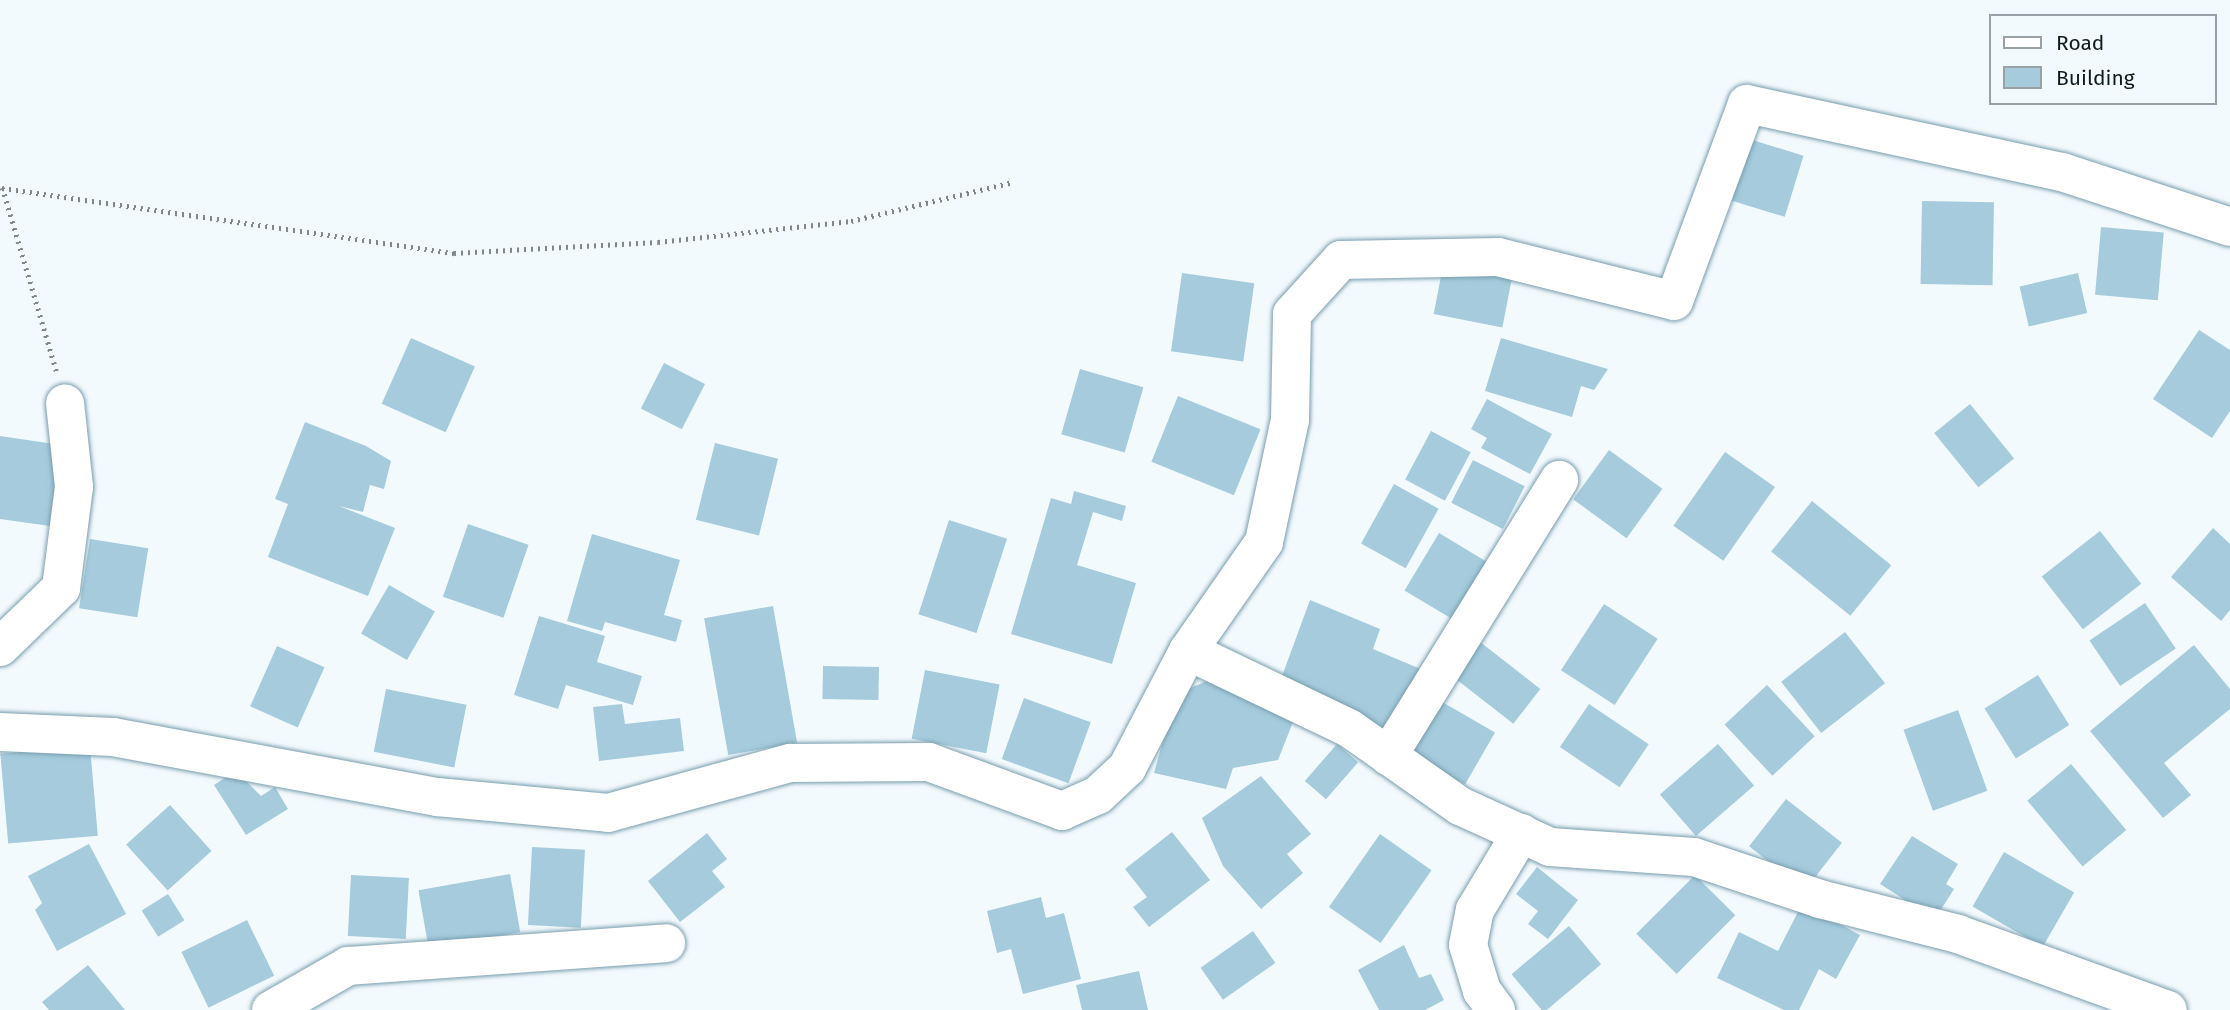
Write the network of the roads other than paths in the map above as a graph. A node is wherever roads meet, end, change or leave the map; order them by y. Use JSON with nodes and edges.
{"nodes":[{"id":1,"x":2230,"y":227,"type":"edge"},
{"id":2,"x":65,"y":403,"type":"road end"},
{"id":3,"x":1559,"y":480,"type":"dead end"},
{"id":4,"x":0,"y":647,"type":"edge"},
{"id":5,"x":1188,"y":651,"type":"junction"},
{"id":6,"x":0,"y":732,"type":"edge"},
{"id":7,"x":1388,"y":756,"type":"junction"},
{"id":8,"x":1521,"y":833,"type":"junction"},
{"id":9,"x":666,"y":943,"type":"dead end"},
{"id":10,"x":271,"y":1010,"type":"edge"},
{"id":11,"x":1496,"y":1010,"type":"edge"},
{"id":12,"x":2168,"y":1010,"type":"edge"}],
"edges":[{"from":1,"to":5,"type":"street"},
{"from":2,"to":4,"type":"street"},
{"from":3,"to":7,"type":"street"},
{"from":5,"to":6,"type":"street"},
{"from":5,"to":7,"type":"street"},
{"from":7,"to":8,"type":"street"},
{"from":8,"to":11,"type":"street"},
{"from":8,"to":12,"type":"street"},
{"from":9,"to":10,"type":"street"}]}
